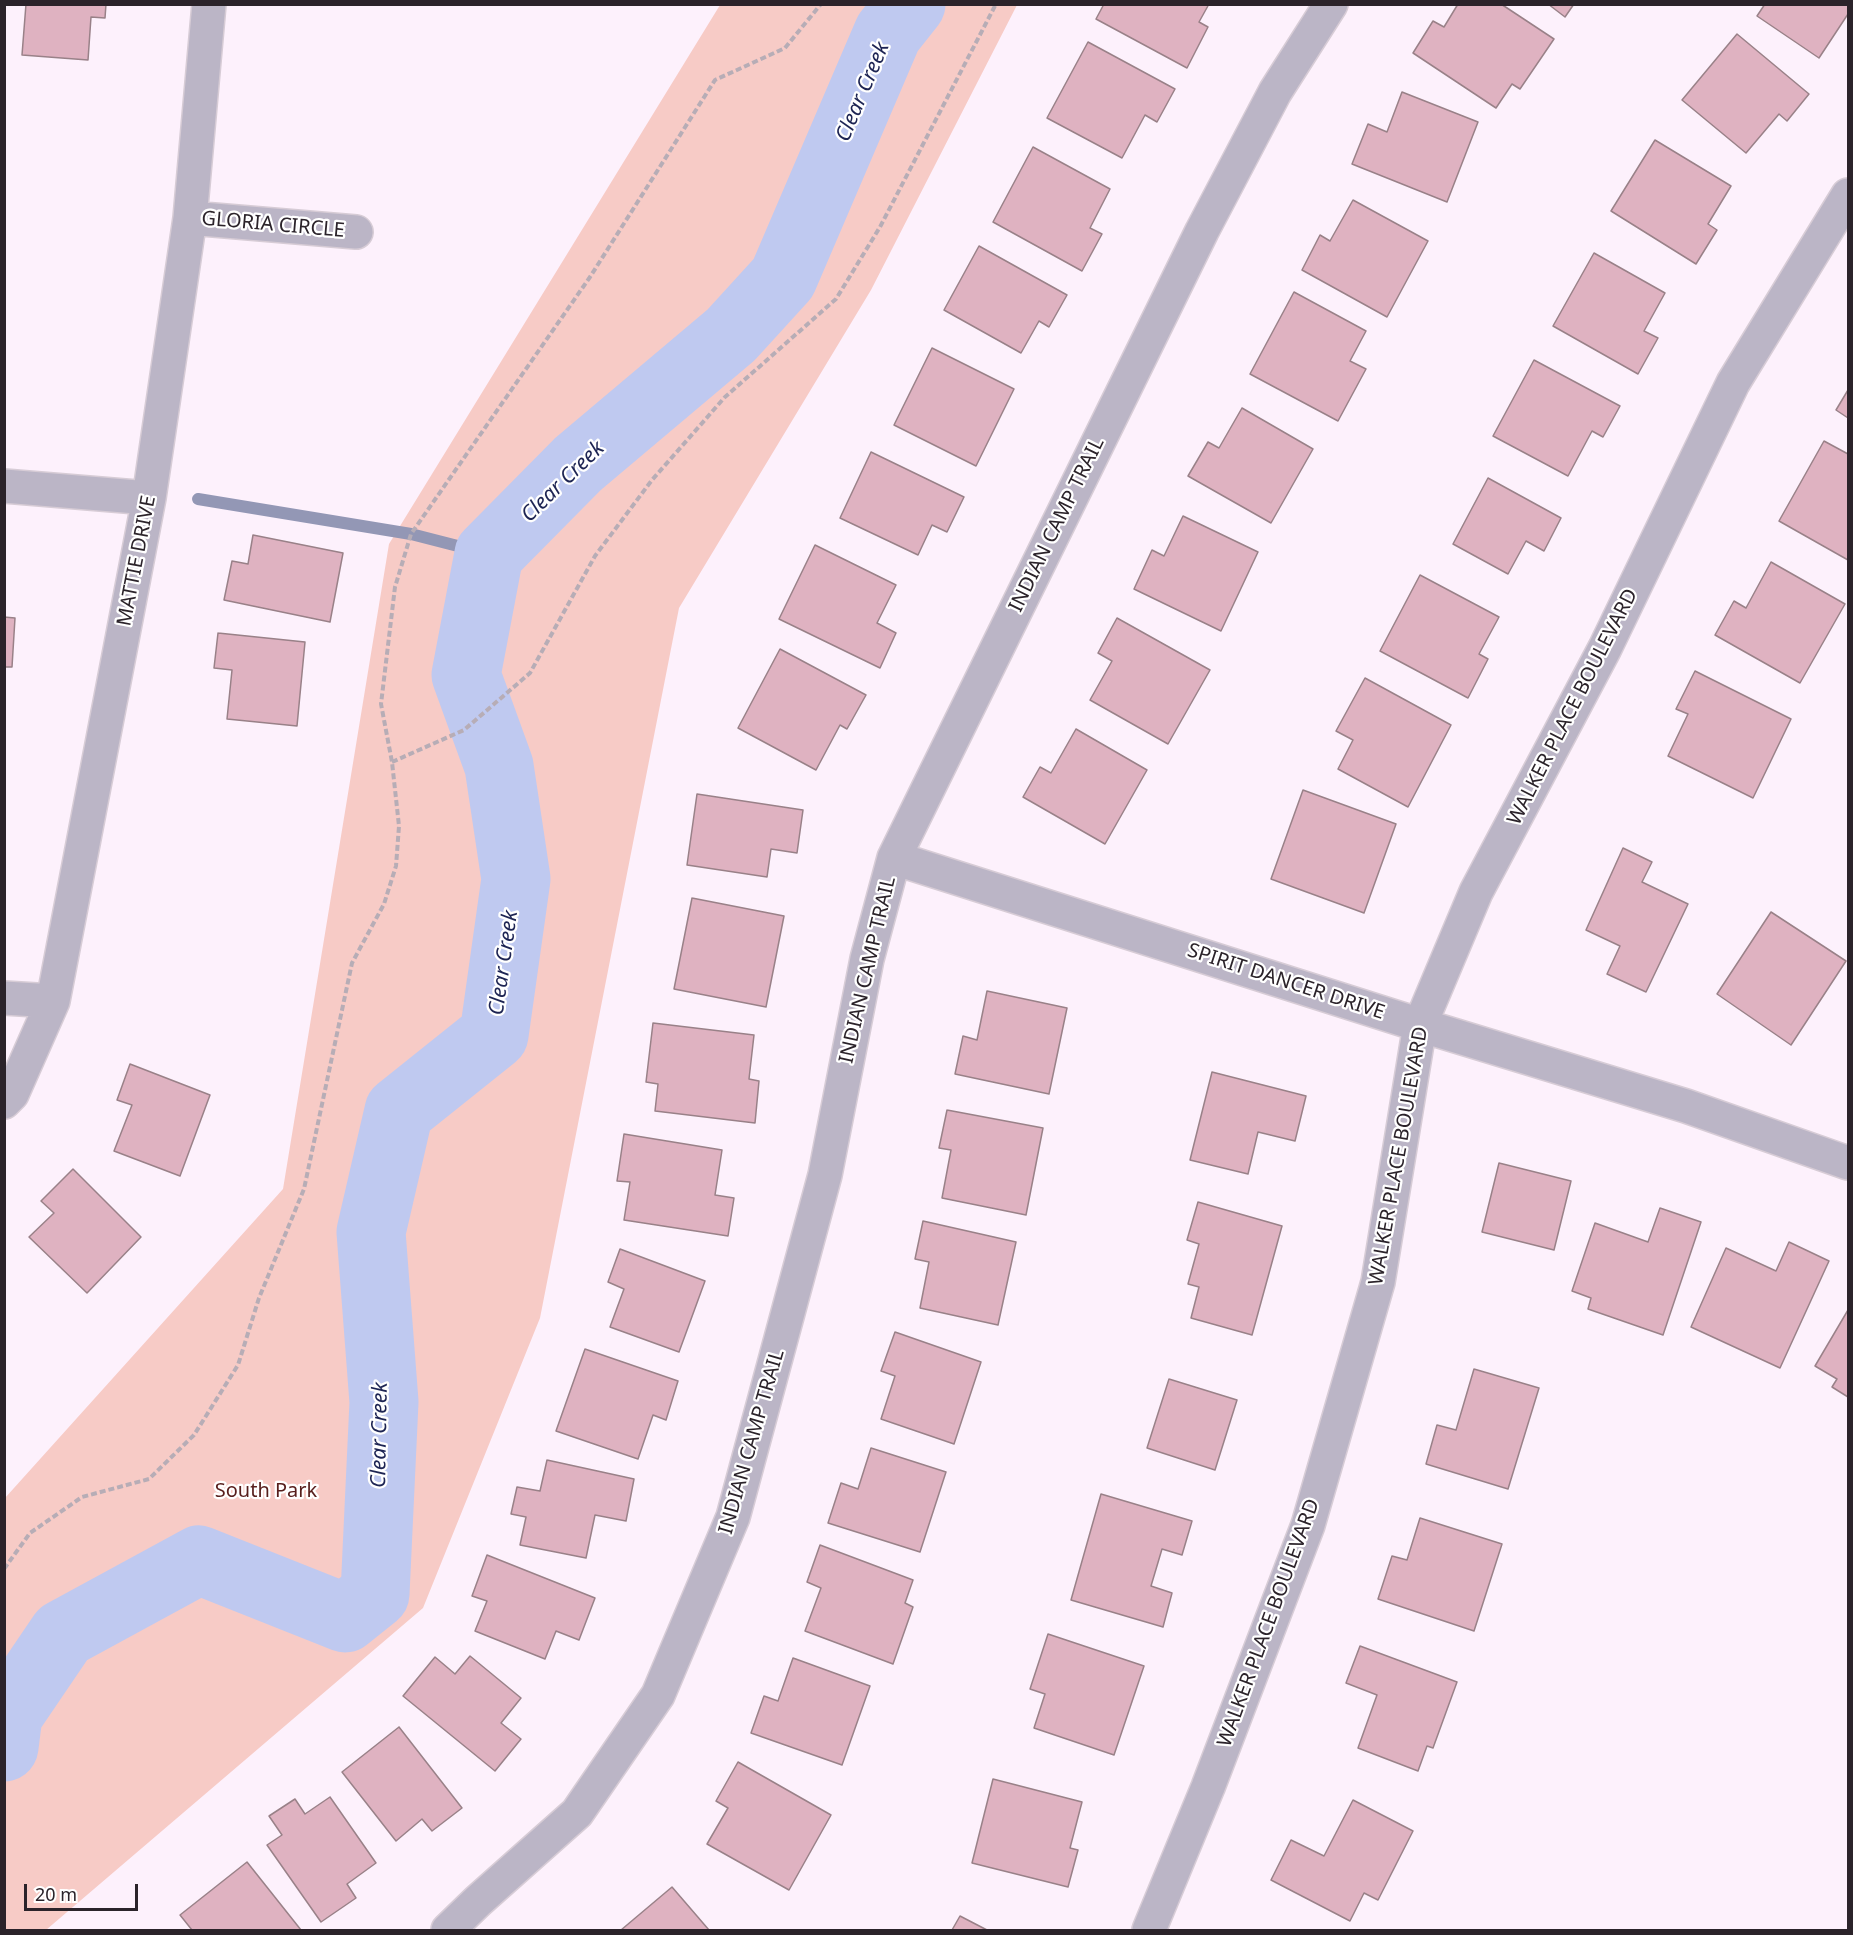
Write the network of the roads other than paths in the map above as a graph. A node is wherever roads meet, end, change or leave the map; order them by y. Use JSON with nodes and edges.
{"nodes":[{"id":1,"x":208,"y":4,"type":"edge"},
{"id":2,"x":1331,"y":4,"type":"edge"},
{"id":3,"x":1848,"y":195,"type":"edge"},
{"id":4,"x":190,"y":218,"type":"junction"},
{"id":5,"x":356,"y":232,"type":"dead end"},
{"id":6,"x":4,"y":486,"type":"edge"},
{"id":7,"x":149,"y":498,"type":"junction"},
{"id":8,"x":894,"y":858,"type":"junction"},
{"id":9,"x":4,"y":998,"type":"edge"},
{"id":10,"x":53,"y":1001,"type":"junction"},
{"id":11,"x":1420,"y":1025,"type":"junction"},
{"id":12,"x":4,"y":1102,"type":"edge"},
{"id":13,"x":1848,"y":1162,"type":"edge"},
{"id":14,"x":448,"y":1930,"type":"edge"},
{"id":15,"x":1149,"y":1930,"type":"edge"}],
"edges":[{"from":1,"to":4,"type":"street","name":"MATTIE DRIVE"},
{"from":2,"to":8,"type":"street","name":"INDIAN CAMP TRAIL"},
{"from":3,"to":11,"type":"street","name":"WALKER PLACE BOULEVARD"},
{"from":4,"to":5,"type":"street","name":"GLORIA CIRCLE"},
{"from":4,"to":7,"type":"street","name":"MATTIE DRIVE"},
{"from":6,"to":7,"type":"street"},
{"from":7,"to":10,"type":"street","name":"MATTIE DRIVE"},
{"from":8,"to":11,"type":"street","name":"SPIRIT DANCER DRIVE"},
{"from":8,"to":14,"type":"street","name":"INDIAN CAMP TRAIL"},
{"from":9,"to":10,"type":"street"},
{"from":10,"to":12,"type":"street","name":"MATTIE DRIVE"},
{"from":11,"to":13,"type":"street","name":"SPIRIT DANCER DRIVE"},
{"from":11,"to":15,"type":"street","name":"WALKER PLACE BOULEVARD"}]}
